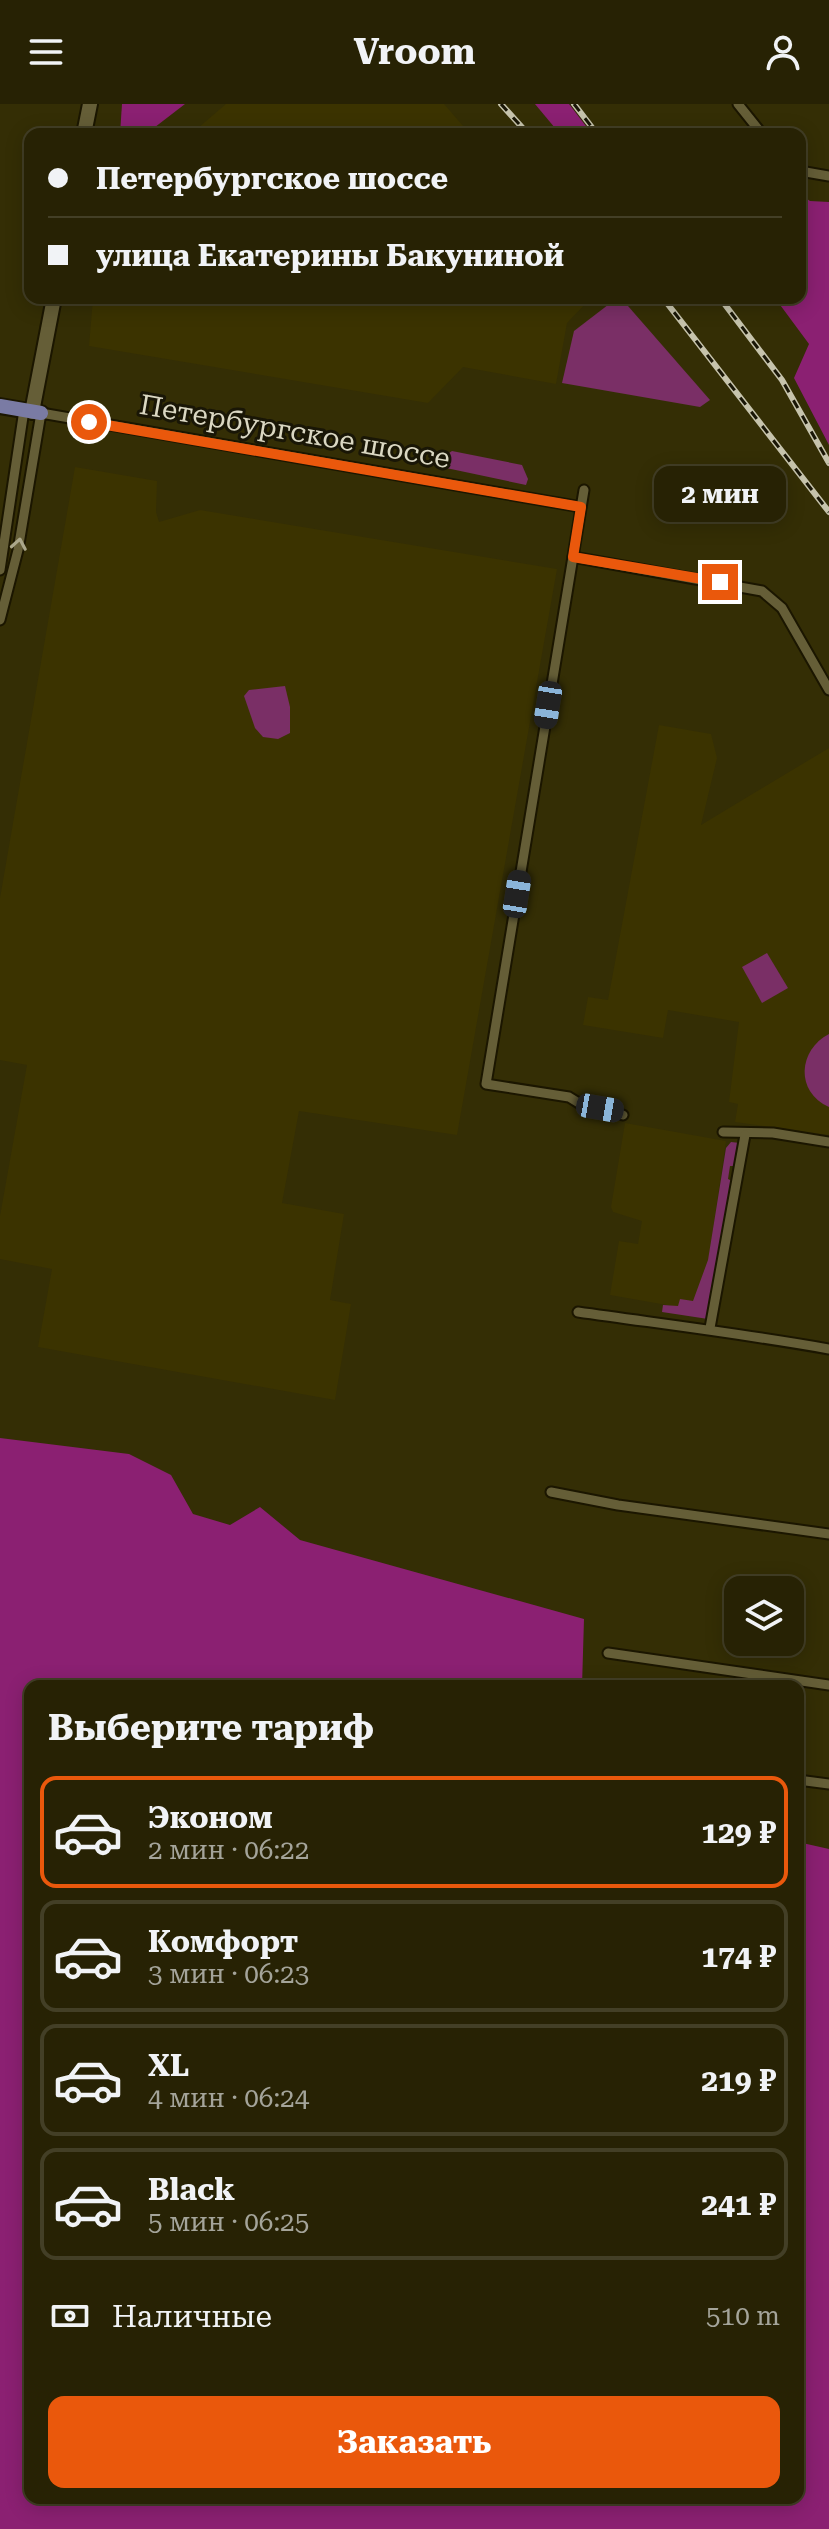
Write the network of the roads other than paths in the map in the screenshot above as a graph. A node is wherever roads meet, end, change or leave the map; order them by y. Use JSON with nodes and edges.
{"nodes":[{"id":1,"x":90,"y":104,"type":"edge"},
{"id":2,"x":738,"y":104,"type":"edge"},
{"id":3,"x":85,"y":128,"type":"edge"},
{"id":4,"x":757,"y":128,"type":"edge"},
{"id":5,"x":806,"y":172,"type":"edge"},
{"id":6,"x":829,"y":176,"type":"edge"},
{"id":7,"x":53,"y":304,"type":"edge"},
{"id":8,"x":0,"y":406,"type":"edge"},
{"id":9,"x":32,"y":412,"type":"junction"},
{"id":10,"x":584,"y":490,"type":"dead end"},
{"id":11,"x":581,"y":507,"type":"junction"},
{"id":12,"x":573,"y":557,"type":"junction"},
{"id":13,"x":0,"y":570,"type":"edge"},
{"id":14,"x":0,"y":620,"type":"edge"},
{"id":15,"x":829,"y":690,"type":"edge"},
{"id":16,"x":623,"y":1115,"type":"dead end"},
{"id":17,"x":723,"y":1132,"type":"dead end"},
{"id":18,"x":745,"y":1135,"type":"junction"},
{"id":19,"x":829,"y":1142,"type":"edge"},
{"id":20,"x":578,"y":1312,"type":"dead end"},
{"id":21,"x":710,"y":1328,"type":"junction"},
{"id":22,"x":829,"y":1349,"type":"edge"},
{"id":23,"x":551,"y":1492,"type":"dead end"},
{"id":24,"x":829,"y":1534,"type":"edge"},
{"id":25,"x":608,"y":1653,"type":"dead end"},
{"id":26,"x":794,"y":1680,"type":"edge"},
{"id":27,"x":804,"y":1681,"type":"edge"},
{"id":28,"x":829,"y":1685,"type":"edge"},
{"id":29,"x":804,"y":1781,"type":"edge"},
{"id":30,"x":829,"y":1784,"type":"edge"}],
"edges":[{"from":1,"to":3,"type":"main road"},
{"from":2,"to":4,"type":"street"},
{"from":5,"to":6,"type":"street"},
{"from":7,"to":9,"type":"main road"},
{"from":8,"to":9,"type":"main road","name":"Петербургское шоссе"},
{"from":9,"to":11,"type":"street","name":"Петербургское шоссе"},
{"from":9,"to":13,"type":"street"},
{"from":14,"to":9,"type":"street","one_way":true},
{"from":10,"to":11,"type":"street"},
{"from":11,"to":12,"type":"street"},
{"from":12,"to":15,"type":"street"},
{"from":12,"to":16,"type":"street"},
{"from":17,"to":18,"type":"street"},
{"from":18,"to":19,"type":"street"},
{"from":18,"to":21,"type":"street"},
{"from":20,"to":21,"type":"street"},
{"from":21,"to":22,"type":"street"},
{"from":23,"to":24,"type":"street"},
{"from":25,"to":26,"type":"street"},
{"from":27,"to":28,"type":"street"},
{"from":29,"to":30,"type":"street"}]}
